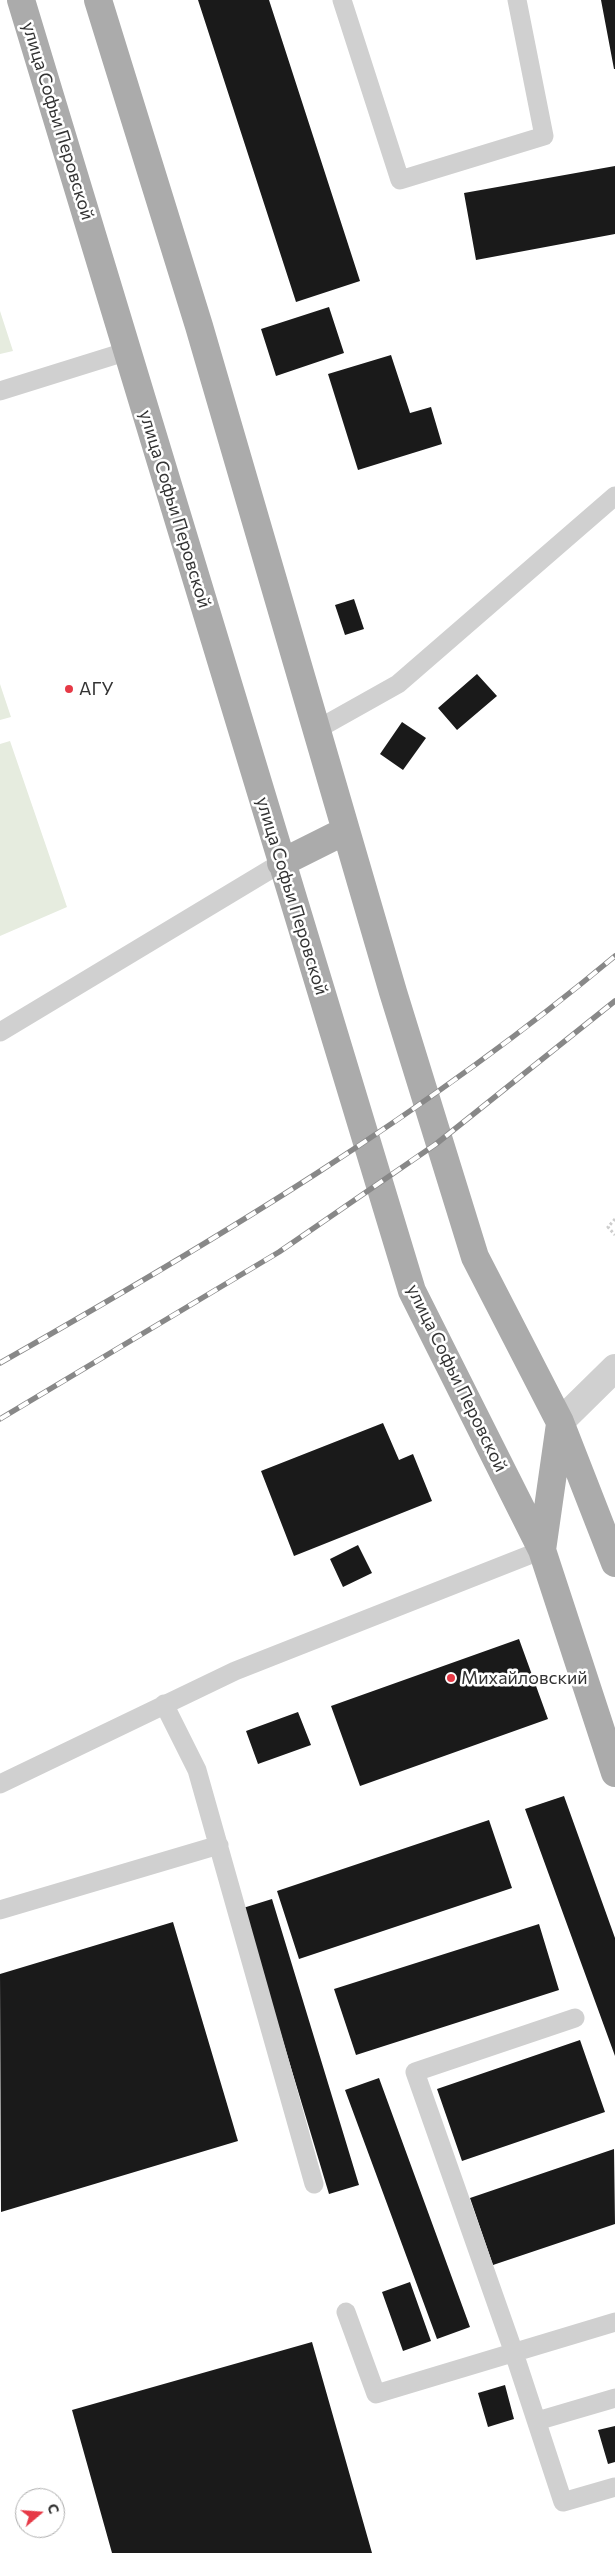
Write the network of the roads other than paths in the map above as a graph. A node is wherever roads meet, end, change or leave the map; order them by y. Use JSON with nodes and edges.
{"nodes":[{"id":1,"x":20,"y":0,"type":"edge"},
{"id":2,"x":98,"y":0,"type":"edge"},
{"id":3,"x":342,"y":0,"type":"edge"},
{"id":4,"x":517,"y":0,"type":"edge"},
{"id":5,"x":128,"y":351,"type":"junction"},
{"id":6,"x":0,"y":391,"type":"edge"},
{"id":7,"x":615,"y":496,"type":"edge"},
{"id":8,"x":316,"y":730,"type":"junction"},
{"id":9,"x":345,"y":831,"type":"junction"},
{"id":10,"x":281,"y":863,"type":"junction"},
{"id":11,"x":0,"y":1032,"type":"edge"},
{"id":12,"x":615,"y":1368,"type":"edge"},
{"id":13,"x":560,"y":1422,"type":"junction"},
{"id":14,"x":542,"y":1550,"type":"junction"},
{"id":15,"x":615,"y":1563,"type":"edge"},
{"id":16,"x":164,"y":1704,"type":"junction"},
{"id":17,"x":615,"y":1772,"type":"edge"},
{"id":18,"x":0,"y":1784,"type":"edge"},
{"id":19,"x":219,"y":1845,"type":"junction"},
{"id":20,"x":0,"y":1910,"type":"edge"},
{"id":21,"x":575,"y":2018,"type":"dead end"},
{"id":22,"x":314,"y":2184,"type":"dead end"},
{"id":23,"x":346,"y":2312,"type":"dead end"},
{"id":24,"x":615,"y":2322,"type":"edge"},
{"id":25,"x":514,"y":2353,"type":"junction"},
{"id":26,"x":615,"y":2398,"type":"edge"},
{"id":27,"x":537,"y":2421,"type":"junction"},
{"id":28,"x":615,"y":2487,"type":"edge"}],
"edges":[{"from":1,"to":5,"type":"main road","name":"улица Софьи Перовской"},
{"from":2,"to":8,"type":"main road"},
{"from":3,"to":4,"type":"lane"},
{"from":5,"to":6,"type":"lane"},
{"from":5,"to":10,"type":"main road","name":"улица Софьи Перовской"},
{"from":7,"to":8,"type":"lane"},
{"from":8,"to":9,"type":"main road"},
{"from":9,"to":10,"type":"main road"},
{"from":9,"to":13,"type":"main road"},
{"from":10,"to":11,"type":"lane"},
{"from":10,"to":14,"type":"main road","name":"улица Софьи Перовской"},
{"from":12,"to":13,"type":"street"},
{"from":13,"to":14,"type":"main road"},
{"from":13,"to":15,"type":"main road"},
{"from":14,"to":16,"type":"lane"},
{"from":14,"to":17,"type":"main road","name":"улица Софьи Перовской"},
{"from":16,"to":18,"type":"lane"},
{"from":16,"to":19,"type":"lane"},
{"from":19,"to":20,"type":"lane"},
{"from":19,"to":22,"type":"lane"},
{"from":21,"to":25,"type":"lane"},
{"from":23,"to":25,"type":"lane"},
{"from":24,"to":25,"type":"lane"},
{"from":25,"to":27,"type":"lane"},
{"from":26,"to":27,"type":"lane"},
{"from":27,"to":28,"type":"lane"}]}
